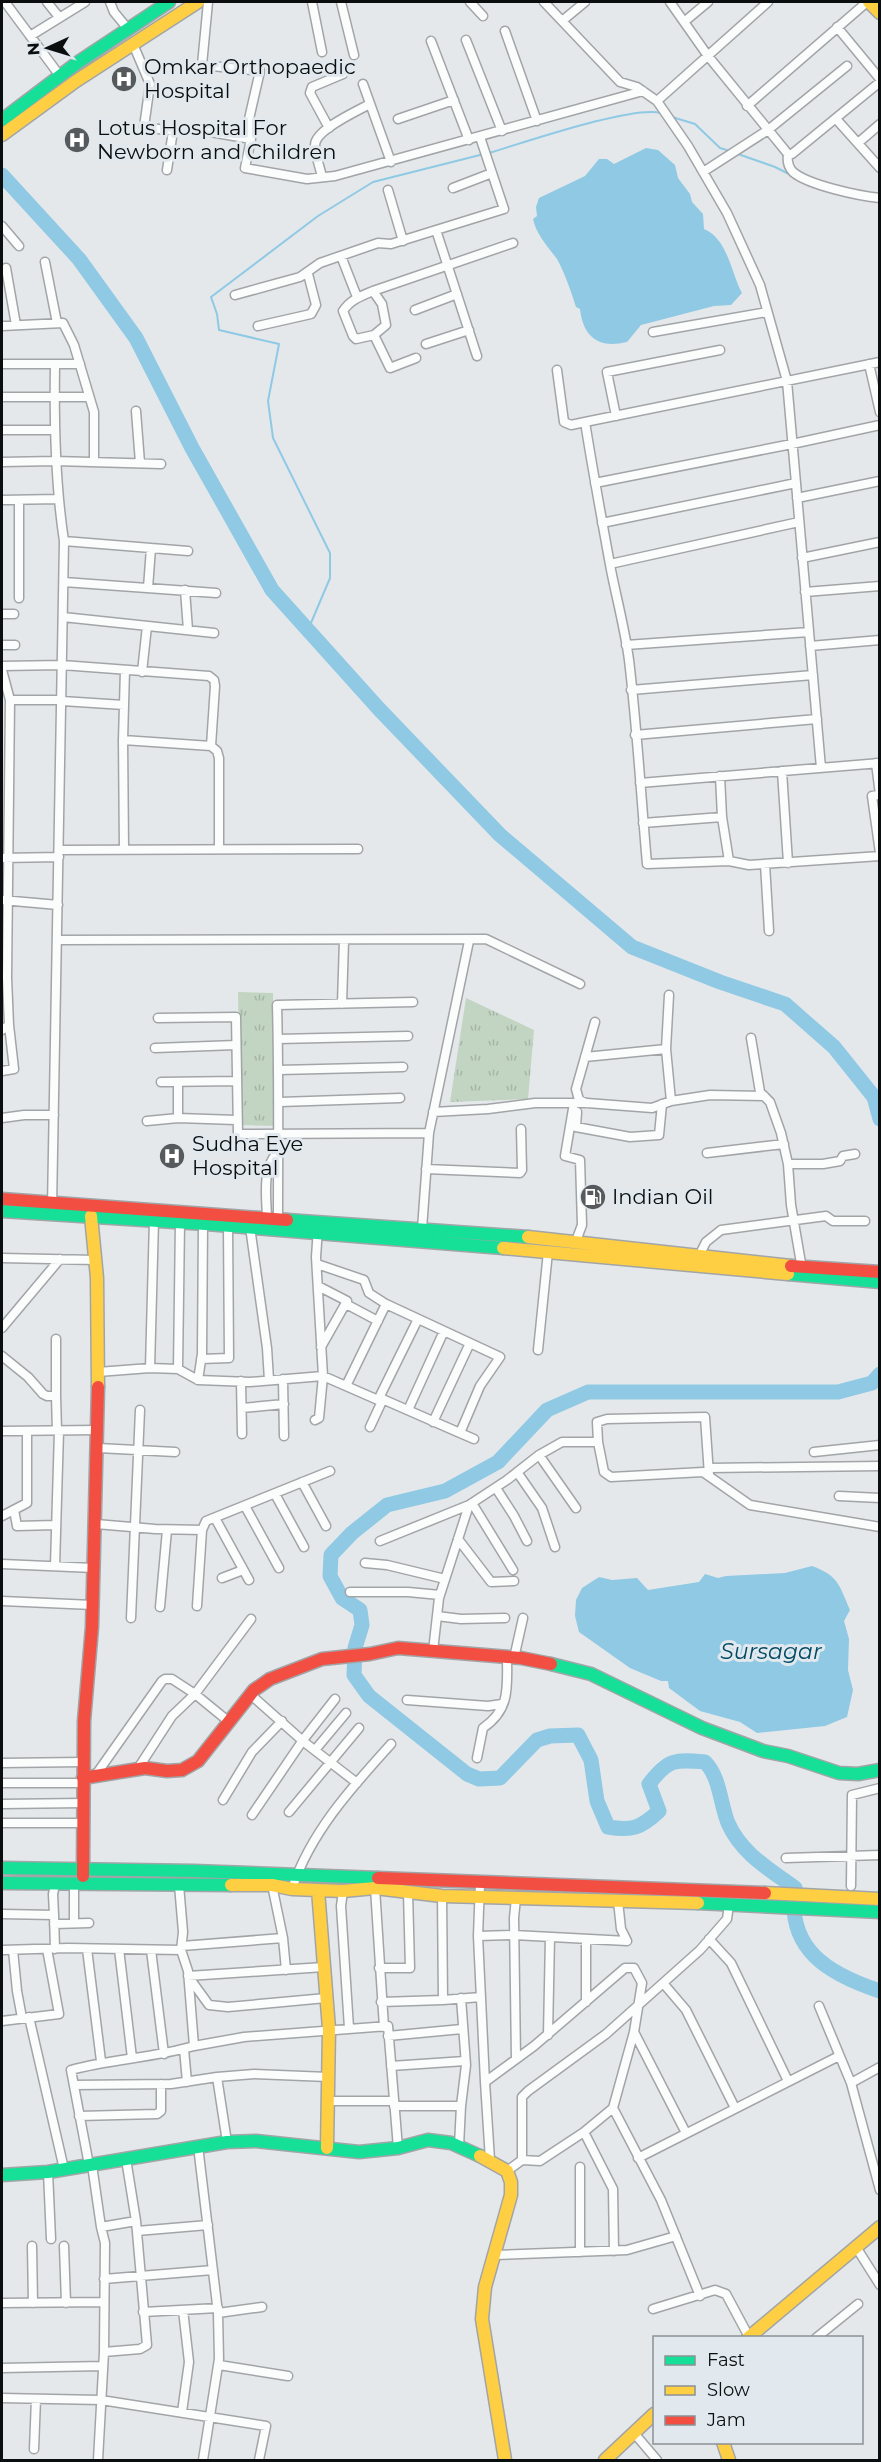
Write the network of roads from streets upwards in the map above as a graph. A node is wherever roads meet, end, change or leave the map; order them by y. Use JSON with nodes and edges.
{"nodes":[{"id":1,"x":46,"y":2,"type":"edge"},
{"id":2,"x":85,"y":2,"type":"edge"},
{"id":3,"x":110,"y":2,"type":"edge"},
{"id":4,"x":169,"y":2,"type":"edge"},
{"id":5,"x":198,"y":2,"type":"edge"},
{"id":6,"x":208,"y":2,"type":"edge"},
{"id":7,"x":312,"y":2,"type":"edge"},
{"id":8,"x":341,"y":2,"type":"edge"},
{"id":9,"x":470,"y":2,"type":"edge"},
{"id":10,"x":544,"y":2,"type":"edge"},
{"id":11,"x":585,"y":2,"type":"edge"},
{"id":12,"x":708,"y":2,"type":"edge"},
{"id":13,"x":768,"y":2,"type":"edge"},
{"id":14,"x":868,"y":2,"type":"edge"},
{"id":15,"x":673,"y":3,"type":"edge"},
{"id":16,"x":7,"y":5,"type":"edge"},
{"id":17,"x":879,"y":13,"type":"edge"},
{"id":18,"x":2,"y":16,"type":"edge"},
{"id":19,"x":483,"y":16,"type":"dead end"},
{"id":20,"x":59,"y":17,"type":"junction"},
{"id":21,"x":562,"y":21,"type":"junction"},
{"id":22,"x":684,"y":22,"type":"junction"},
{"id":23,"x":837,"y":27,"type":"junction"},
{"id":24,"x":128,"y":29,"type":"junction"},
{"id":25,"x":505,"y":31,"type":"dead end"},
{"id":26,"x":30,"y":36,"type":"junction"},
{"id":27,"x":466,"y":40,"type":"dead end"},
{"id":28,"x":431,"y":41,"type":"dead end"},
{"id":29,"x":133,"y":44,"type":"junction"},
{"id":30,"x":322,"y":52,"type":"dead end"},
{"id":31,"x":354,"y":55,"type":"dead end"},
{"id":32,"x":708,"y":56,"type":"junction"},
{"id":33,"x":847,"y":66,"type":"dead end"},
{"id":34,"x":343,"y":74,"type":"dead end"},
{"id":35,"x":60,"y":76,"type":"junction"},
{"id":36,"x":879,"y":81,"type":"edge"},
{"id":37,"x":363,"y":84,"type":"dead end"},
{"id":38,"x":643,"y":91,"type":"junction"},
{"id":39,"x":454,"y":100,"type":"junction"},
{"id":40,"x":657,"y":101,"type":"junction"},
{"id":41,"x":370,"y":104,"type":"junction"},
{"id":42,"x":747,"y":106,"type":"junction"},
{"id":43,"x":398,"y":119,"type":"dead end"},
{"id":44,"x":2,"y":120,"type":"edge"},
{"id":45,"x":837,"y":120,"type":"junction"},
{"id":46,"x":537,"y":121,"type":"junction"},
{"id":47,"x":879,"y":124,"type":"edge"},
{"id":48,"x":329,"y":128,"type":"junction"},
{"id":49,"x":193,"y":129,"type":"dead end"},
{"id":50,"x":768,"y":130,"type":"junction"},
{"id":51,"x":502,"y":131,"type":"junction"},
{"id":52,"x":2,"y":135,"type":"edge"},
{"id":53,"x":480,"y":137,"type":"junction"},
{"id":54,"x":251,"y":139,"type":"junction"},
{"id":55,"x":469,"y":140,"type":"junction"},
{"id":56,"x":858,"y":143,"type":"junction"},
{"id":57,"x":788,"y":154,"type":"junction"},
{"id":58,"x":391,"y":162,"type":"junction"},
{"id":59,"x":879,"y":168,"type":"edge"},
{"id":60,"x":167,"y":170,"type":"dead end"},
{"id":61,"x":703,"y":172,"type":"junction"},
{"id":62,"x":492,"y":173,"type":"junction"},
{"id":63,"x":322,"y":177,"type":"junction"},
{"id":64,"x":453,"y":189,"type":"dead end"},
{"id":65,"x":388,"y":190,"type":"dead end"},
{"id":66,"x":879,"y":198,"type":"edge"},
{"id":67,"x":2,"y":226,"type":"edge"},
{"id":68,"x":436,"y":230,"type":"junction"},
{"id":69,"x":404,"y":241,"type":"junction"},
{"id":70,"x":513,"y":243,"type":"dead end"},
{"id":71,"x":19,"y":246,"type":"dead end"},
{"id":72,"x":341,"y":256,"type":"junction"},
{"id":73,"x":45,"y":262,"type":"dead end"},
{"id":74,"x":448,"y":265,"type":"junction"},
{"id":75,"x":6,"y":268,"type":"dead end"},
{"id":76,"x":308,"y":274,"type":"junction"},
{"id":77,"x":373,"y":291,"type":"junction"},
{"id":78,"x":457,"y":294,"type":"junction"},
{"id":79,"x":235,"y":295,"type":"dead end"},
{"id":80,"x":357,"y":297,"type":"junction"},
{"id":81,"x":415,"y":310,"type":"dead end"},
{"id":82,"x":767,"y":312,"type":"junction"},
{"id":83,"x":57,"y":323,"type":"junction"},
{"id":84,"x":16,"y":325,"type":"junction"},
{"id":85,"x":2,"y":326,"type":"edge"},
{"id":86,"x":258,"y":327,"type":"dead end"},
{"id":87,"x":469,"y":330,"type":"junction"},
{"id":88,"x":653,"y":332,"type":"dead end"},
{"id":89,"x":374,"y":335,"type":"junction"},
{"id":90,"x":426,"y":344,"type":"dead end"},
{"id":91,"x":720,"y":350,"type":"dead end"},
{"id":92,"x":477,"y":356,"type":"dead end"},
{"id":93,"x":416,"y":358,"type":"dead end"},
{"id":94,"x":879,"y":362,"type":"edge"},
{"id":95,"x":2,"y":364,"type":"edge"},
{"id":96,"x":80,"y":364,"type":"junction"},
{"id":97,"x":869,"y":364,"type":"junction"},
{"id":98,"x":55,"y":365,"type":"junction"},
{"id":99,"x":557,"y":370,"type":"dead end"},
{"id":100,"x":786,"y":381,"type":"junction"},
{"id":101,"x":2,"y":397,"type":"edge"},
{"id":102,"x":54,"y":397,"type":"junction"},
{"id":103,"x":89,"y":397,"type":"junction"},
{"id":104,"x":136,"y":411,"type":"dead end"},
{"id":105,"x":879,"y":412,"type":"edge"},
{"id":106,"x":615,"y":416,"type":"junction"},
{"id":107,"x":585,"y":422,"type":"junction"},
{"id":108,"x":879,"y":425,"type":"edge"},
{"id":109,"x":2,"y":430,"type":"edge"},
{"id":110,"x":55,"y":430,"type":"junction"},
{"id":111,"x":792,"y":444,"type":"junction"},
{"id":112,"x":55,"y":461,"type":"junction"},
{"id":113,"x":2,"y":462,"type":"edge"},
{"id":114,"x":94,"y":462,"type":"junction"},
{"id":115,"x":140,"y":463,"type":"junction"},
{"id":116,"x":161,"y":464,"type":"dead end"},
{"id":117,"x":879,"y":481,"type":"edge"},
{"id":118,"x":595,"y":483,"type":"junction"},
{"id":119,"x":796,"y":483,"type":"junction"},
{"id":120,"x":797,"y":498,"type":"junction"},
{"id":121,"x":58,"y":499,"type":"junction"},
{"id":122,"x":2,"y":500,"type":"edge"},
{"id":123,"x":19,"y":500,"type":"junction"},
{"id":124,"x":799,"y":522,"type":"junction"},
{"id":125,"x":602,"y":523,"type":"junction"},
{"id":126,"x":64,"y":541,"type":"junction"},
{"id":127,"x":879,"y":542,"type":"edge"},
{"id":128,"x":151,"y":548,"type":"junction"},
{"id":129,"x":189,"y":551,"type":"dead end"},
{"id":130,"x":802,"y":558,"type":"junction"},
{"id":131,"x":610,"y":564,"type":"junction"},
{"id":132,"x":64,"y":582,"type":"junction"},
{"id":133,"x":879,"y":586,"type":"edge"},
{"id":134,"x":148,"y":588,"type":"junction"},
{"id":135,"x":185,"y":590,"type":"junction"},
{"id":136,"x":805,"y":592,"type":"junction"},
{"id":137,"x":216,"y":593,"type":"dead end"},
{"id":138,"x":19,"y":598,"type":"dead end"},
{"id":139,"x":2,"y":614,"type":"edge"},
{"id":140,"x":14,"y":614,"type":"dead end"},
{"id":141,"x":63,"y":617,"type":"junction"},
{"id":142,"x":147,"y":626,"type":"junction"},
{"id":143,"x":188,"y":630,"type":"junction"},
{"id":144,"x":809,"y":632,"type":"junction"},
{"id":145,"x":214,"y":633,"type":"dead end"},
{"id":146,"x":879,"y":640,"type":"edge"},
{"id":147,"x":2,"y":645,"type":"edge"},
{"id":148,"x":15,"y":645,"type":"dead end"},
{"id":149,"x":626,"y":645,"type":"junction"},
{"id":150,"x":810,"y":646,"type":"junction"},
{"id":151,"x":62,"y":665,"type":"junction"},
{"id":152,"x":2,"y":668,"type":"edge"},
{"id":153,"x":124,"y":670,"type":"junction"},
{"id":154,"x":142,"y":672,"type":"junction"},
{"id":155,"x":813,"y":675,"type":"junction"},
{"id":156,"x":631,"y":690,"type":"junction"},
{"id":157,"x":10,"y":700,"type":"junction"},
{"id":158,"x":62,"y":700,"type":"junction"},
{"id":159,"x":124,"y":705,"type":"junction"},
{"id":160,"x":817,"y":719,"type":"junction"},
{"id":161,"x":635,"y":735,"type":"junction"},
{"id":162,"x":123,"y":740,"type":"junction"},
{"id":163,"x":211,"y":746,"type":"junction"},
{"id":164,"x":878,"y":763,"type":"edge"},
{"id":165,"x":821,"y":768,"type":"junction"},
{"id":166,"x":782,"y":771,"type":"junction"},
{"id":167,"x":720,"y":776,"type":"junction"},
{"id":168,"x":640,"y":783,"type":"junction"},
{"id":169,"x":879,"y":795,"type":"edge"},
{"id":170,"x":722,"y":817,"type":"junction"},
{"id":171,"x":643,"y":823,"type":"junction"},
{"id":172,"x":124,"y":849,"type":"junction"},
{"id":173,"x":219,"y":849,"type":"junction"},
{"id":174,"x":358,"y":849,"type":"dead end"},
{"id":175,"x":59,"y":853,"type":"junction"},
{"id":176,"x":879,"y":855,"type":"edge"},
{"id":177,"x":5,"y":858,"type":"edge"},
{"id":178,"x":729,"y":861,"type":"junction"},
{"id":179,"x":788,"y":863,"type":"junction"},
{"id":180,"x":765,"y":864,"type":"junction"},
{"id":181,"x":5,"y":900,"type":"edge"},
{"id":182,"x":58,"y":906,"type":"junction"},
{"id":183,"x":5,"y":930,"type":"edge"},
{"id":184,"x":769,"y":931,"type":"dead end"},
{"id":185,"x":57,"y":940,"type":"junction"},
{"id":186,"x":344,"y":940,"type":"junction"},
{"id":187,"x":469,"y":941,"type":"junction"},
{"id":188,"x":4,"y":978,"type":"edge"},
{"id":189,"x":580,"y":984,"type":"dead end"},
{"id":190,"x":669,"y":995,"type":"dead end"},
{"id":191,"x":412,"y":1002,"type":"dead end"},
{"id":192,"x":342,"y":1004,"type":"junction"},
{"id":193,"x":158,"y":1018,"type":"dead end"},
{"id":194,"x":595,"y":1022,"type":"dead end"},
{"id":195,"x":5,"y":1027,"type":"edge"},
{"id":196,"x":408,"y":1036,"type":"dead end"},
{"id":197,"x":751,"y":1038,"type":"dead end"},
{"id":198,"x":278,"y":1039,"type":"junction"},
{"id":199,"x":236,"y":1045,"type":"junction"},
{"id":200,"x":155,"y":1048,"type":"dead end"},
{"id":201,"x":666,"y":1049,"type":"junction"},
{"id":202,"x":585,"y":1057,"type":"junction"},
{"id":203,"x":403,"y":1067,"type":"dead end"},
{"id":204,"x":279,"y":1070,"type":"junction"},
{"id":205,"x":2,"y":1071,"type":"edge"},
{"id":206,"x":237,"y":1081,"type":"junction"},
{"id":207,"x":161,"y":1082,"type":"dead end"},
{"id":208,"x":178,"y":1082,"type":"junction"},
{"id":209,"x":764,"y":1096,"type":"junction"},
{"id":210,"x":400,"y":1098,"type":"dead end"},
{"id":211,"x":671,"y":1101,"type":"junction"},
{"id":212,"x":280,"y":1102,"type":"junction"},
{"id":213,"x":580,"y":1103,"type":"junction"},
{"id":214,"x":662,"y":1104,"type":"junction"},
{"id":215,"x":433,"y":1112,"type":"junction"},
{"id":216,"x":54,"y":1115,"type":"junction"},
{"id":217,"x":2,"y":1118,"type":"edge"},
{"id":218,"x":178,"y":1118,"type":"junction"},
{"id":219,"x":236,"y":1120,"type":"junction"},
{"id":220,"x":147,"y":1121,"type":"dead end"},
{"id":221,"x":521,"y":1129,"type":"dead end"},
{"id":222,"x":276,"y":1133,"type":"junction"},
{"id":223,"x":429,"y":1133,"type":"junction"},
{"id":224,"x":784,"y":1144,"type":"junction"},
{"id":225,"x":707,"y":1153,"type":"dead end"},
{"id":226,"x":855,"y":1154,"type":"dead end"},
{"id":227,"x":788,"y":1164,"type":"junction"},
{"id":228,"x":426,"y":1169,"type":"junction"},
{"id":229,"x":2,"y":1199,"type":"edge"},
{"id":230,"x":52,"y":1208,"type":"junction"},
{"id":231,"x":2,"y":1211,"type":"edge"},
{"id":232,"x":91,"y":1216,"type":"junction"},
{"id":233,"x":154,"y":1220,"type":"junction"},
{"id":234,"x":793,"y":1221,"type":"junction"},
{"id":235,"x":865,"y":1221,"type":"dead end"},
{"id":236,"x":180,"y":1222,"type":"junction"},
{"id":237,"x":203,"y":1224,"type":"junction"},
{"id":238,"x":272,"y":1224,"type":"junction"},
{"id":239,"x":228,"y":1226,"type":"junction"},
{"id":240,"x":250,"y":1227,"type":"junction"},
{"id":241,"x":318,"y":1227,"type":"junction"},
{"id":242,"x":422,"y":1229,"type":"junction"},
{"id":243,"x":576,"y":1241,"type":"junction"},
{"id":244,"x":548,"y":1252,"type":"junction"},
{"id":245,"x":576,"y":1255,"type":"junction"},
{"id":246,"x":2,"y":1258,"type":"edge"},
{"id":247,"x":60,"y":1259,"type":"junction"},
{"id":248,"x":96,"y":1260,"type":"junction"},
{"id":249,"x":696,"y":1261,"type":"junction"},
{"id":250,"x":317,"y":1264,"type":"junction"},
{"id":251,"x":803,"y":1272,"type":"junction"},
{"id":252,"x":879,"y":1272,"type":"edge"},
{"id":253,"x":879,"y":1282,"type":"edge"},
{"id":254,"x":318,"y":1286,"type":"junction"},
{"id":255,"x":346,"y":1304,"type":"junction"},
{"id":256,"x":387,"y":1304,"type":"junction"},
{"id":257,"x":418,"y":1319,"type":"junction"},
{"id":258,"x":378,"y":1321,"type":"junction"},
{"id":259,"x":2,"y":1328,"type":"edge"},
{"id":260,"x":444,"y":1331,"type":"junction"},
{"id":261,"x":56,"y":1339,"type":"dead end"},
{"id":262,"x":470,"y":1343,"type":"junction"},
{"id":263,"x":321,"y":1347,"type":"junction"},
{"id":264,"x":538,"y":1350,"type":"dead end"},
{"id":265,"x":2,"y":1356,"type":"edge"},
{"id":266,"x":201,"y":1359,"type":"junction"},
{"id":267,"x":150,"y":1368,"type":"junction"},
{"id":268,"x":178,"y":1369,"type":"junction"},
{"id":269,"x":98,"y":1372,"type":"junction"},
{"id":270,"x":323,"y":1376,"type":"junction"},
{"id":271,"x":283,"y":1379,"type":"junction"},
{"id":272,"x":198,"y":1380,"type":"junction"},
{"id":273,"x":269,"y":1380,"type":"junction"},
{"id":274,"x":241,"y":1381,"type":"junction"},
{"id":275,"x":346,"y":1386,"type":"junction"},
{"id":276,"x":56,"y":1396,"type":"junction"},
{"id":277,"x":381,"y":1398,"type":"junction"},
{"id":278,"x":284,"y":1404,"type":"junction"},
{"id":279,"x":242,"y":1407,"type":"junction"},
{"id":280,"x":140,"y":1410,"type":"dead end"},
{"id":281,"x":408,"y":1410,"type":"junction"},
{"id":282,"x":315,"y":1420,"type":"dead end"},
{"id":283,"x":433,"y":1422,"type":"junction"},
{"id":284,"x":370,"y":1427,"type":"dead end"},
{"id":285,"x":98,"y":1430,"type":"junction"},
{"id":286,"x":2,"y":1431,"type":"edge"},
{"id":287,"x":27,"y":1431,"type":"junction"},
{"id":288,"x":58,"y":1431,"type":"junction"},
{"id":289,"x":460,"y":1433,"type":"junction"},
{"id":290,"x":242,"y":1434,"type":"dead end"},
{"id":291,"x":284,"y":1436,"type":"dead end"},
{"id":292,"x":474,"y":1439,"type":"dead end"},
{"id":293,"x":598,"y":1442,"type":"junction"},
{"id":294,"x":879,"y":1445,"type":"edge"},
{"id":295,"x":98,"y":1448,"type":"junction"},
{"id":296,"x":138,"y":1451,"type":"junction"},
{"id":297,"x":175,"y":1452,"type":"dead end"},
{"id":298,"x":814,"y":1452,"type":"dead end"},
{"id":299,"x":538,"y":1455,"type":"junction"},
{"id":300,"x":879,"y":1466,"type":"edge"},
{"id":301,"x":330,"y":1471,"type":"dead end"},
{"id":302,"x":517,"y":1472,"type":"junction"},
{"id":303,"x":709,"y":1472,"type":"junction"},
{"id":304,"x":303,"y":1482,"type":"junction"},
{"id":305,"x":496,"y":1488,"type":"junction"},
{"id":306,"x":275,"y":1494,"type":"junction"},
{"id":307,"x":839,"y":1496,"type":"dead end"},
{"id":308,"x":879,"y":1498,"type":"edge"},
{"id":309,"x":471,"y":1504,"type":"junction"},
{"id":310,"x":245,"y":1506,"type":"junction"},
{"id":311,"x":576,"y":1508,"type":"dead end"},
{"id":312,"x":14,"y":1510,"type":"junction"},
{"id":313,"x":2,"y":1516,"type":"edge"},
{"id":314,"x":215,"y":1518,"type":"junction"},
{"id":315,"x":96,"y":1524,"type":"junction"},
{"id":316,"x":55,"y":1525,"type":"junction"},
{"id":317,"x":326,"y":1526,"type":"dead end"},
{"id":318,"x":879,"y":1527,"type":"edge"},
{"id":319,"x":134,"y":1528,"type":"junction"},
{"id":320,"x":166,"y":1530,"type":"junction"},
{"id":321,"x":201,"y":1530,"type":"junction"},
{"id":322,"x":458,"y":1539,"type":"junction"},
{"id":323,"x":380,"y":1541,"type":"dead end"},
{"id":324,"x":526,"y":1541,"type":"dead end"},
{"id":325,"x":304,"y":1547,"type":"dead end"},
{"id":326,"x":555,"y":1547,"type":"dead end"},
{"id":327,"x":365,"y":1563,"type":"dead end"},
{"id":328,"x":2,"y":1564,"type":"edge"},
{"id":329,"x":55,"y":1566,"type":"junction"},
{"id":330,"x":94,"y":1568,"type":"junction"},
{"id":331,"x":279,"y":1568,"type":"dead end"},
{"id":332,"x":243,"y":1570,"type":"junction"},
{"id":333,"x":513,"y":1570,"type":"dead end"},
{"id":334,"x":222,"y":1578,"type":"dead end"},
{"id":335,"x":445,"y":1579,"type":"junction"},
{"id":336,"x":249,"y":1580,"type":"dead end"},
{"id":337,"x":514,"y":1581,"type":"dead end"},
{"id":338,"x":350,"y":1592,"type":"dead end"},
{"id":339,"x":440,"y":1596,"type":"junction"},
{"id":340,"x":2,"y":1601,"type":"edge"},
{"id":341,"x":93,"y":1605,"type":"junction"},
{"id":342,"x":196,"y":1606,"type":"dead end"},
{"id":343,"x":160,"y":1607,"type":"dead end"},
{"id":344,"x":437,"y":1616,"type":"junction"},
{"id":345,"x":131,"y":1618,"type":"dead end"},
{"id":346,"x":505,"y":1618,"type":"dead end"},
{"id":347,"x":523,"y":1618,"type":"dead end"},
{"id":348,"x":251,"y":1619,"type":"dead end"},
{"id":349,"x":433,"y":1651,"type":"junction"},
{"id":350,"x":510,"y":1657,"type":"junction"},
{"id":351,"x":195,"y":1694,"type":"junction"},
{"id":352,"x":250,"y":1694,"type":"junction"},
{"id":353,"x":335,"y":1699,"type":"dead end"},
{"id":354,"x":407,"y":1700,"type":"dead end"},
{"id":355,"x":502,"y":1704,"type":"junction"},
{"id":356,"x":346,"y":1713,"type":"dead end"},
{"id":357,"x":228,"y":1721,"type":"junction"},
{"id":358,"x":282,"y":1721,"type":"junction"},
{"id":359,"x":359,"y":1728,"type":"dead end"},
{"id":360,"x":303,"y":1740,"type":"junction"},
{"id":361,"x":391,"y":1744,"type":"dead end"},
{"id":362,"x":315,"y":1750,"type":"junction"},
{"id":363,"x":477,"y":1758,"type":"dead end"},
{"id":364,"x":329,"y":1761,"type":"junction"},
{"id":365,"x":83,"y":1762,"type":"junction"},
{"id":366,"x":2,"y":1763,"type":"edge"},
{"id":367,"x":137,"y":1770,"type":"junction"},
{"id":368,"x":879,"y":1770,"type":"edge"},
{"id":369,"x":87,"y":1779,"type":"junction"},
{"id":370,"x":2,"y":1783,"type":"edge"},
{"id":371,"x":357,"y":1784,"type":"junction"},
{"id":372,"x":879,"y":1788,"type":"edge"},
{"id":373,"x":223,"y":1800,"type":"dead end"},
{"id":374,"x":82,"y":1803,"type":"junction"},
{"id":375,"x":2,"y":1804,"type":"edge"},
{"id":376,"x":289,"y":1812,"type":"dead end"},
{"id":377,"x":252,"y":1815,"type":"dead end"},
{"id":378,"x":2,"y":1823,"type":"edge"},
{"id":379,"x":82,"y":1823,"type":"junction"},
{"id":380,"x":879,"y":1855,"type":"edge"},
{"id":381,"x":851,"y":1856,"type":"junction"},
{"id":382,"x":786,"y":1858,"type":"dead end"},
{"id":383,"x":2,"y":1868,"type":"edge"},
{"id":384,"x":82,"y":1868,"type":"junction"},
{"id":385,"x":296,"y":1876,"type":"junction"},
{"id":386,"x":2,"y":1883,"type":"edge"},
{"id":387,"x":78,"y":1883,"type":"junction"},
{"id":388,"x":480,"y":1883,"type":"junction"},
{"id":389,"x":55,"y":1885,"type":"junction"},
{"id":390,"x":179,"y":1885,"type":"junction"},
{"id":391,"x":272,"y":1885,"type":"junction"},
{"id":392,"x":851,"y":1886,"type":"dead end"},
{"id":393,"x":375,"y":1888,"type":"junction"},
{"id":394,"x":292,"y":1890,"type":"junction"},
{"id":395,"x":318,"y":1890,"type":"junction"},
{"id":396,"x":343,"y":1891,"type":"junction"},
{"id":397,"x":408,"y":1892,"type":"junction"},
{"id":398,"x":442,"y":1896,"type":"junction"},
{"id":399,"x":478,"y":1897,"type":"junction"},
{"id":400,"x":516,"y":1898,"type":"junction"},
{"id":401,"x":879,"y":1899,"type":"edge"},
{"id":402,"x":618,"y":1901,"type":"junction"},
{"id":403,"x":729,"y":1905,"type":"junction"},
{"id":404,"x":879,"y":1912,"type":"edge"},
{"id":405,"x":2,"y":1914,"type":"edge"},
{"id":406,"x":54,"y":1920,"type":"junction"},
{"id":407,"x":74,"y":1923,"type":"junction"},
{"id":408,"x":89,"y":1923,"type":"dead end"},
{"id":409,"x":514,"y":1935,"type":"junction"},
{"id":410,"x":478,"y":1936,"type":"junction"},
{"id":411,"x":550,"y":1937,"type":"junction"},
{"id":412,"x":283,"y":1938,"type":"junction"},
{"id":413,"x":586,"y":1939,"type":"junction"},
{"id":414,"x":710,"y":1939,"type":"junction"},
{"id":415,"x":182,"y":1948,"type":"junction"},
{"id":416,"x":51,"y":1949,"type":"junction"},
{"id":417,"x":87,"y":1949,"type":"junction"},
{"id":418,"x":119,"y":1949,"type":"junction"},
{"id":419,"x":2,"y":1950,"type":"edge"},
{"id":420,"x":13,"y":1950,"type":"junction"},
{"id":421,"x":151,"y":1950,"type":"junction"},
{"id":422,"x":324,"y":1967,"type":"junction"},
{"id":423,"x":379,"y":1968,"type":"junction"},
{"id":424,"x":286,"y":1970,"type":"junction"},
{"id":425,"x":188,"y":1976,"type":"junction"},
{"id":426,"x":663,"y":1983,"type":"junction"},
{"id":427,"x":481,"y":1997,"type":"junction"},
{"id":428,"x":327,"y":1998,"type":"junction"},
{"id":429,"x":461,"y":1998,"type":"junction"},
{"id":430,"x":443,"y":2000,"type":"junction"},
{"id":431,"x":381,"y":2002,"type":"junction"},
{"id":432,"x":586,"y":2002,"type":"junction"},
{"id":433,"x":638,"y":2004,"type":"junction"},
{"id":434,"x":819,"y":2006,"type":"dead end"},
{"id":435,"x":26,"y":2018,"type":"junction"},
{"id":436,"x":2,"y":2020,"type":"edge"},
{"id":437,"x":384,"y":2027,"type":"junction"},
{"id":438,"x":349,"y":2028,"type":"junction"},
{"id":439,"x":329,"y":2029,"type":"junction"},
{"id":440,"x":462,"y":2029,"type":"junction"},
{"id":441,"x":634,"y":2032,"type":"junction"},
{"id":442,"x":548,"y":2035,"type":"junction"},
{"id":443,"x":388,"y":2036,"type":"junction"},
{"id":444,"x":194,"y":2046,"type":"junction"},
{"id":445,"x":184,"y":2049,"type":"junction"},
{"id":446,"x":164,"y":2054,"type":"junction"},
{"id":447,"x":839,"y":2056,"type":"junction"},
{"id":448,"x":132,"y":2058,"type":"junction"},
{"id":449,"x":516,"y":2059,"type":"junction"},
{"id":450,"x":101,"y":2061,"type":"junction"},
{"id":451,"x":465,"y":2061,"type":"junction"},
{"id":452,"x":391,"y":2066,"type":"junction"},
{"id":453,"x":879,"y":2067,"type":"edge"},
{"id":454,"x":217,"y":2077,"type":"junction"},
{"id":455,"x":328,"y":2078,"type":"junction"},
{"id":456,"x":789,"y":2081,"type":"junction"},
{"id":457,"x":186,"y":2082,"type":"junction"},
{"id":458,"x":485,"y":2082,"type":"junction"},
{"id":459,"x":851,"y":2083,"type":"junction"},
{"id":460,"x":161,"y":2084,"type":"junction"},
{"id":461,"x":74,"y":2085,"type":"junction"},
{"id":462,"x":328,"y":2101,"type":"junction"},
{"id":463,"x":394,"y":2103,"type":"junction"},
{"id":464,"x":461,"y":2106,"type":"junction"},
{"id":465,"x":613,"y":2108,"type":"junction"},
{"id":466,"x":735,"y":2108,"type":"junction"},
{"id":467,"x":79,"y":2116,"type":"junction"},
{"id":468,"x":584,"y":2133,"type":"junction"},
{"id":469,"x":686,"y":2133,"type":"junction"},
{"id":470,"x":227,"y":2142,"type":"junction"},
{"id":471,"x":198,"y":2146,"type":"junction"},
{"id":472,"x":459,"y":2146,"type":"junction"},
{"id":473,"x":327,"y":2148,"type":"junction"},
{"id":474,"x":398,"y":2148,"type":"junction"},
{"id":475,"x":638,"y":2158,"type":"junction"},
{"id":476,"x":126,"y":2159,"type":"junction"},
{"id":477,"x":490,"y":2160,"type":"junction"},
{"id":478,"x":522,"y":2160,"type":"junction"},
{"id":479,"x":90,"y":2165,"type":"junction"},
{"id":480,"x":580,"y":2167,"type":"dead end"},
{"id":481,"x":64,"y":2169,"type":"junction"},
{"id":482,"x":507,"y":2170,"type":"junction"},
{"id":483,"x":48,"y":2172,"type":"junction"},
{"id":484,"x":2,"y":2175,"type":"edge"},
{"id":485,"x":879,"y":2190,"type":"edge"},
{"id":486,"x":208,"y":2225,"type":"junction"},
{"id":487,"x":136,"y":2226,"type":"junction"},
{"id":488,"x":101,"y":2227,"type":"junction"},
{"id":489,"x":879,"y":2227,"type":"edge"},
{"id":490,"x":676,"y":2236,"type":"junction"},
{"id":491,"x":51,"y":2238,"type":"dead end"},
{"id":492,"x":32,"y":2246,"type":"dead end"},
{"id":493,"x":64,"y":2246,"type":"dead end"},
{"id":494,"x":856,"y":2247,"type":"junction"},
{"id":495,"x":614,"y":2251,"type":"junction"},
{"id":496,"x":580,"y":2252,"type":"junction"},
{"id":497,"x":495,"y":2255,"type":"junction"},
{"id":498,"x":213,"y":2270,"type":"junction"},
{"id":499,"x":140,"y":2275,"type":"junction"},
{"id":500,"x":104,"y":2279,"type":"junction"},
{"id":501,"x":879,"y":2285,"type":"edge"},
{"id":502,"x":700,"y":2296,"type":"junction"},
{"id":503,"x":104,"y":2302,"type":"junction"},
{"id":504,"x":2,"y":2303,"type":"edge"},
{"id":505,"x":33,"y":2303,"type":"junction"},
{"id":506,"x":66,"y":2303,"type":"junction"},
{"id":507,"x":858,"y":2304,"type":"dead end"},
{"id":508,"x":262,"y":2307,"type":"dead end"},
{"id":509,"x":653,"y":2309,"type":"dead end"},
{"id":510,"x":183,"y":2310,"type":"junction"},
{"id":511,"x":218,"y":2310,"type":"junction"},
{"id":512,"x":143,"y":2312,"type":"junction"},
{"id":513,"x":748,"y":2336,"type":"edge"},
{"id":514,"x":750,"y":2336,"type":"edge"},
{"id":515,"x":817,"y":2336,"type":"edge"},
{"id":516,"x":104,"y":2352,"type":"junction"},
{"id":517,"x":219,"y":2365,"type":"junction"},
{"id":518,"x":103,"y":2367,"type":"junction"},
{"id":519,"x":2,"y":2368,"type":"edge"},
{"id":520,"x":288,"y":2376,"type":"dead end"},
{"id":521,"x":2,"y":2398,"type":"edge"},
{"id":522,"x":36,"y":2399,"type":"junction"},
{"id":523,"x":101,"y":2400,"type":"junction"},
{"id":524,"x":182,"y":2412,"type":"junction"},
{"id":525,"x":653,"y":2415,"type":"edge"},
{"id":526,"x":210,"y":2416,"type":"junction"},
{"id":527,"x":634,"y":2433,"type":"junction"},
{"id":528,"x":724,"y":2444,"type":"edge"},
{"id":529,"x":34,"y":2450,"type":"dead end"},
{"id":530,"x":98,"y":2460,"type":"edge"},
{"id":531,"x":203,"y":2460,"type":"edge"},
{"id":532,"x":259,"y":2460,"type":"edge"},
{"id":533,"x":505,"y":2460,"type":"edge"},
{"id":534,"x":604,"y":2460,"type":"edge"},
{"id":535,"x":657,"y":2460,"type":"edge"},
{"id":536,"x":729,"y":2460,"type":"edge"}],
"edges":[{"from":1,"to":20,"type":"street"},
{"from":2,"to":20,"type":"street"},
{"from":3,"to":24,"type":"street"},
{"from":4,"to":24,"type":"street"},
{"from":5,"to":29,"type":"street"},
{"from":6,"to":54,"type":"street"},
{"from":7,"to":30,"type":"street"},
{"from":8,"to":31,"type":"street"},
{"from":9,"to":19,"type":"street"},
{"from":10,"to":21,"type":"street"},
{"from":11,"to":21,"type":"street"},
{"from":12,"to":22,"type":"street"},
{"from":13,"to":32,"type":"street"},
{"from":14,"to":17,"type":"street"},
{"from":14,"to":23,"type":"street"},
{"from":15,"to":22,"type":"street"},
{"from":16,"to":18,"type":"street"},
{"from":16,"to":26,"type":"street"},
{"from":20,"to":26,"type":"street"},
{"from":21,"to":38,"type":"street"},
{"from":22,"to":32,"type":"street"},
{"from":23,"to":36,"type":"street"},
{"from":23,"to":42,"type":"street"},
{"from":24,"to":35,"type":"street"},
{"from":25,"to":46,"type":"street"},
{"from":26,"to":35,"type":"street"},
{"from":27,"to":51,"type":"street"},
{"from":28,"to":39,"type":"street"},
{"from":29,"to":52,"type":"street"},
{"from":29,"to":60,"type":"street"},
{"from":32,"to":40,"type":"street"},
{"from":32,"to":42,"type":"street"},
{"from":33,"to":50,"type":"street"},
{"from":34,"to":48,"type":"street"},
{"from":35,"to":44,"type":"street"},
{"from":36,"to":45,"type":"street"},
{"from":37,"to":41,"type":"street"},
{"from":38,"to":40,"type":"street"},
{"from":38,"to":46,"type":"street"},
{"from":39,"to":43,"type":"street"},
{"from":39,"to":55,"type":"street"},
{"from":40,"to":61,"type":"street"},
{"from":41,"to":48,"type":"street"},
{"from":41,"to":58,"type":"street"},
{"from":42,"to":50,"type":"street"},
{"from":45,"to":56,"type":"street"},
{"from":45,"to":57,"type":"street"},
{"from":46,"to":51,"type":"street"},
{"from":47,"to":56,"type":"street"},
{"from":48,"to":63,"type":"street"},
{"from":49,"to":54,"type":"street"},
{"from":50,"to":57,"type":"street"},
{"from":50,"to":61,"type":"street"},
{"from":51,"to":53,"type":"street"},
{"from":53,"to":55,"type":"street"},
{"from":53,"to":62,"type":"street"},
{"from":54,"to":63,"type":"street"},
{"from":55,"to":58,"type":"street"},
{"from":56,"to":59,"type":"street"},
{"from":57,"to":66,"type":"street"},
{"from":58,"to":63,"type":"street"},
{"from":61,"to":82,"type":"street"},
{"from":62,"to":64,"type":"street"},
{"from":62,"to":68,"type":"street"},
{"from":65,"to":69,"type":"street"},
{"from":67,"to":71,"type":"street"},
{"from":68,"to":69,"type":"street"},
{"from":68,"to":74,"type":"street"},
{"from":69,"to":72,"type":"street"},
{"from":70,"to":74,"type":"street"},
{"from":72,"to":76,"type":"street"},
{"from":72,"to":80,"type":"street"},
{"from":73,"to":83,"type":"street"},
{"from":74,"to":77,"type":"street"},
{"from":74,"to":78,"type":"street"},
{"from":75,"to":84,"type":"street"},
{"from":76,"to":79,"type":"street"},
{"from":76,"to":86,"type":"street"},
{"from":77,"to":80,"type":"street"},
{"from":77,"to":89,"type":"street"},
{"from":78,"to":81,"type":"street"},
{"from":78,"to":87,"type":"street"},
{"from":80,"to":89,"type":"street"},
{"from":82,"to":88,"type":"street"},
{"from":82,"to":100,"type":"street"},
{"from":83,"to":84,"type":"street"},
{"from":83,"to":96,"type":"street"},
{"from":84,"to":85,"type":"street"},
{"from":87,"to":90,"type":"street"},
{"from":87,"to":92,"type":"street"},
{"from":89,"to":93,"type":"street"},
{"from":91,"to":106,"type":"street"},
{"from":94,"to":97,"type":"street"},
{"from":95,"to":98,"type":"street"},
{"from":96,"to":98,"type":"street"},
{"from":96,"to":103,"type":"street"},
{"from":97,"to":100,"type":"street"},
{"from":97,"to":105,"type":"street"},
{"from":98,"to":102,"type":"street"},
{"from":99,"to":107,"type":"street"},
{"from":100,"to":106,"type":"street"},
{"from":100,"to":111,"type":"street"},
{"from":101,"to":102,"type":"street"},
{"from":102,"to":103,"type":"street"},
{"from":102,"to":110,"type":"street"},
{"from":103,"to":114,"type":"street"},
{"from":104,"to":115,"type":"street"},
{"from":106,"to":107,"type":"street"},
{"from":107,"to":118,"type":"street"},
{"from":108,"to":111,"type":"street"},
{"from":109,"to":110,"type":"street"},
{"from":110,"to":112,"type":"street"},
{"from":111,"to":118,"type":"street"},
{"from":111,"to":119,"type":"street"},
{"from":112,"to":113,"type":"street"},
{"from":112,"to":114,"type":"street"},
{"from":112,"to":121,"type":"street"},
{"from":114,"to":115,"type":"street"},
{"from":115,"to":116,"type":"street"},
{"from":117,"to":120,"type":"street"},
{"from":118,"to":125,"type":"street"},
{"from":119,"to":120,"type":"street"},
{"from":119,"to":125,"type":"street"},
{"from":120,"to":124,"type":"street"},
{"from":121,"to":123,"type":"street"},
{"from":121,"to":126,"type":"street"},
{"from":122,"to":123,"type":"street"},
{"from":123,"to":138,"type":"street"},
{"from":124,"to":130,"type":"street"},
{"from":124,"to":131,"type":"street"},
{"from":125,"to":131,"type":"street"},
{"from":126,"to":128,"type":"street"},
{"from":126,"to":132,"type":"street"},
{"from":127,"to":130,"type":"street"},
{"from":128,"to":129,"type":"street"},
{"from":128,"to":134,"type":"street"},
{"from":130,"to":136,"type":"street"},
{"from":131,"to":149,"type":"street"},
{"from":132,"to":134,"type":"street"},
{"from":132,"to":141,"type":"street"},
{"from":133,"to":136,"type":"street"},
{"from":134,"to":135,"type":"street"},
{"from":135,"to":137,"type":"street"},
{"from":135,"to":143,"type":"street"},
{"from":136,"to":144,"type":"street"},
{"from":139,"to":140,"type":"street"},
{"from":141,"to":142,"type":"street"},
{"from":141,"to":151,"type":"street"},
{"from":142,"to":143,"type":"street"},
{"from":142,"to":154,"type":"street"},
{"from":143,"to":145,"type":"street"},
{"from":144,"to":149,"type":"street"},
{"from":144,"to":150,"type":"street"},
{"from":146,"to":150,"type":"street"},
{"from":147,"to":148,"type":"street"},
{"from":149,"to":156,"type":"street"},
{"from":150,"to":155,"type":"street"},
{"from":151,"to":152,"type":"street"},
{"from":151,"to":153,"type":"street"},
{"from":151,"to":158,"type":"street"},
{"from":152,"to":157,"type":"street"},
{"from":153,"to":154,"type":"street"},
{"from":153,"to":159,"type":"street"},
{"from":154,"to":163,"type":"street"},
{"from":155,"to":156,"type":"street"},
{"from":155,"to":160,"type":"street"},
{"from":156,"to":161,"type":"street"},
{"from":157,"to":158,"type":"street"},
{"from":157,"to":177,"type":"street"},
{"from":158,"to":159,"type":"street"},
{"from":158,"to":175,"type":"street"},
{"from":159,"to":162,"type":"street"},
{"from":160,"to":161,"type":"street"},
{"from":160,"to":165,"type":"street"},
{"from":161,"to":168,"type":"street"},
{"from":162,"to":163,"type":"street"},
{"from":162,"to":172,"type":"street"},
{"from":163,"to":173,"type":"street"},
{"from":164,"to":165,"type":"street"},
{"from":164,"to":169,"type":"street"},
{"from":165,"to":166,"type":"street"},
{"from":166,"to":167,"type":"street"},
{"from":166,"to":179,"type":"street"},
{"from":167,"to":168,"type":"street"},
{"from":167,"to":170,"type":"street"},
{"from":168,"to":171,"type":"street"},
{"from":169,"to":176,"type":"street"},
{"from":170,"to":171,"type":"street"},
{"from":170,"to":178,"type":"street"},
{"from":171,"to":178,"type":"street"},
{"from":172,"to":173,"type":"street"},
{"from":172,"to":175,"type":"street"},
{"from":173,"to":174,"type":"street"},
{"from":175,"to":177,"type":"street"},
{"from":175,"to":182,"type":"street"},
{"from":176,"to":179,"type":"street"},
{"from":177,"to":181,"type":"street"},
{"from":178,"to":180,"type":"street"},
{"from":179,"to":180,"type":"street"},
{"from":180,"to":184,"type":"street"},
{"from":181,"to":182,"type":"street"},
{"from":181,"to":183,"type":"street"},
{"from":182,"to":185,"type":"street"},
{"from":183,"to":188,"type":"street"},
{"from":185,"to":186,"type":"street"},
{"from":185,"to":216,"type":"street"},
{"from":186,"to":187,"type":"street"},
{"from":186,"to":192,"type":"street"},
{"from":187,"to":189,"type":"street"},
{"from":187,"to":215,"type":"street"},
{"from":188,"to":195,"type":"street"},
{"from":190,"to":201,"type":"street"},
{"from":191,"to":192,"type":"street"},
{"from":192,"to":198,"type":"street"},
{"from":193,"to":199,"type":"street"},
{"from":194,"to":202,"type":"street"},
{"from":195,"to":205,"type":"street"},
{"from":196,"to":198,"type":"street"},
{"from":197,"to":209,"type":"street"},
{"from":198,"to":204,"type":"street"},
{"from":199,"to":200,"type":"street"},
{"from":199,"to":206,"type":"street"},
{"from":201,"to":202,"type":"street"},
{"from":201,"to":211,"type":"street"},
{"from":202,"to":213,"type":"street"},
{"from":203,"to":204,"type":"street"},
{"from":204,"to":212,"type":"street"},
{"from":206,"to":208,"type":"street"},
{"from":206,"to":219,"type":"street"},
{"from":207,"to":208,"type":"street"},
{"from":208,"to":218,"type":"street"},
{"from":209,"to":211,"type":"street"},
{"from":209,"to":224,"type":"street"},
{"from":210,"to":212,"type":"street"},
{"from":211,"to":214,"type":"street"},
{"from":212,"to":222,"type":"street"},
{"from":213,"to":214,"type":"street"},
{"from":213,"to":214,"type":"street"},
{"from":213,"to":215,"type":"street"},
{"from":213,"to":243,"type":"street"},
{"from":215,"to":223,"type":"street"},
{"from":216,"to":217,"type":"street"},
{"from":216,"to":230,"type":"street"},
{"from":218,"to":219,"type":"street"},
{"from":218,"to":220,"type":"street"},
{"from":219,"to":222,"type":"street"},
{"from":221,"to":228,"type":"street"},
{"from":222,"to":223,"type":"street"},
{"from":222,"to":238,"type":"street"},
{"from":223,"to":228,"type":"street"},
{"from":224,"to":225,"type":"street"},
{"from":224,"to":227,"type":"street"},
{"from":226,"to":227,"type":"street"},
{"from":227,"to":234,"type":"street"},
{"from":228,"to":242,"type":"street"},
{"from":229,"to":230,"type":"street"},
{"from":230,"to":231,"type":"street"},
{"from":230,"to":232,"type":"street"},
{"from":230,"to":238,"type":"street"},
{"from":232,"to":233,"type":"street"},
{"from":232,"to":248,"type":"street"},
{"from":233,"to":236,"type":"street"},
{"from":233,"to":267,"type":"street"},
{"from":234,"to":235,"type":"street"},
{"from":234,"to":249,"type":"street"},
{"from":234,"to":251,"type":"street"},
{"from":236,"to":237,"type":"street"},
{"from":236,"to":268,"type":"street"},
{"from":237,"to":239,"type":"street"},
{"from":237,"to":266,"type":"street"},
{"from":238,"to":240,"type":"street"},
{"from":238,"to":241,"type":"street"},
{"from":239,"to":240,"type":"street"},
{"from":239,"to":266,"type":"street"},
{"from":240,"to":273,"type":"street"},
{"from":241,"to":242,"type":"street"},
{"from":241,"to":244,"type":"street"},
{"from":241,"to":250,"type":"street"},
{"from":242,"to":243,"type":"street"},
{"from":243,"to":245,"type":"street"},
{"from":243,"to":249,"type":"street"},
{"from":244,"to":245,"type":"street"},
{"from":244,"to":264,"type":"street"},
{"from":245,"to":249,"type":"street"},
{"from":246,"to":247,"type":"street"},
{"from":247,"to":248,"type":"street"},
{"from":247,"to":259,"type":"street"},
{"from":248,"to":269,"type":"street"},
{"from":249,"to":251,"type":"street"},
{"from":250,"to":254,"type":"street"},
{"from":250,"to":256,"type":"street"},
{"from":251,"to":252,"type":"street"},
{"from":251,"to":253,"type":"street"},
{"from":254,"to":255,"type":"street"},
{"from":254,"to":263,"type":"street"},
{"from":255,"to":258,"type":"street"},
{"from":255,"to":263,"type":"street"},
{"from":256,"to":257,"type":"street"},
{"from":256,"to":258,"type":"street"},
{"from":257,"to":260,"type":"street"},
{"from":257,"to":277,"type":"street"},
{"from":258,"to":275,"type":"street"},
{"from":260,"to":262,"type":"street"},
{"from":260,"to":281,"type":"street"},
{"from":261,"to":276,"type":"street"},
{"from":262,"to":283,"type":"street"},
{"from":262,"to":289,"type":"street"},
{"from":263,"to":270,"type":"street"},
{"from":265,"to":276,"type":"street"},
{"from":266,"to":272,"type":"street"},
{"from":267,"to":268,"type":"street"},
{"from":267,"to":269,"type":"street"},
{"from":268,"to":272,"type":"street"},
{"from":269,"to":285,"type":"street"},
{"from":270,"to":271,"type":"street"},
{"from":270,"to":275,"type":"street"},
{"from":270,"to":282,"type":"street"},
{"from":271,"to":273,"type":"street"},
{"from":271,"to":278,"type":"street"},
{"from":272,"to":274,"type":"street"},
{"from":273,"to":274,"type":"street"},
{"from":274,"to":279,"type":"street"},
{"from":275,"to":277,"type":"street"},
{"from":276,"to":288,"type":"street"},
{"from":277,"to":281,"type":"street"},
{"from":277,"to":284,"type":"street"},
{"from":278,"to":279,"type":"street"},
{"from":278,"to":291,"type":"street"},
{"from":279,"to":290,"type":"street"},
{"from":280,"to":296,"type":"street"},
{"from":281,"to":283,"type":"street"},
{"from":283,"to":289,"type":"street"},
{"from":285,"to":288,"type":"street"},
{"from":285,"to":295,"type":"street"},
{"from":286,"to":287,"type":"street"},
{"from":287,"to":288,"type":"street"},
{"from":287,"to":312,"type":"street"},
{"from":288,"to":316,"type":"street"},
{"from":289,"to":292,"type":"street"},
{"from":293,"to":299,"type":"street"},
{"from":293,"to":303,"type":"street"},
{"from":293,"to":303,"type":"street"},
{"from":294,"to":298,"type":"street"},
{"from":295,"to":296,"type":"street"},
{"from":295,"to":315,"type":"street"},
{"from":296,"to":297,"type":"street"},
{"from":296,"to":319,"type":"street"},
{"from":299,"to":302,"type":"street"},
{"from":299,"to":311,"type":"street"},
{"from":300,"to":303,"type":"street"},
{"from":301,"to":304,"type":"street"},
{"from":302,"to":305,"type":"street"},
{"from":302,"to":326,"type":"street"},
{"from":303,"to":318,"type":"street"},
{"from":304,"to":306,"type":"street"},
{"from":304,"to":317,"type":"street"},
{"from":305,"to":309,"type":"street"},
{"from":305,"to":324,"type":"street"},
{"from":306,"to":310,"type":"street"},
{"from":306,"to":325,"type":"street"},
{"from":307,"to":308,"type":"street"},
{"from":309,"to":322,"type":"street"},
{"from":309,"to":323,"type":"street"},
{"from":309,"to":333,"type":"street"},
{"from":310,"to":314,"type":"street"},
{"from":310,"to":331,"type":"street"},
{"from":312,"to":313,"type":"street"},
{"from":312,"to":316,"type":"street"},
{"from":314,"to":321,"type":"street"},
{"from":314,"to":332,"type":"street"},
{"from":315,"to":319,"type":"street"},
{"from":315,"to":330,"type":"street"},
{"from":316,"to":329,"type":"street"},
{"from":319,"to":320,"type":"street"},
{"from":319,"to":345,"type":"street"},
{"from":320,"to":321,"type":"street"},
{"from":320,"to":343,"type":"street"},
{"from":321,"to":342,"type":"street"},
{"from":322,"to":335,"type":"street"},
{"from":322,"to":337,"type":"street"},
{"from":327,"to":335,"type":"street"},
{"from":328,"to":329,"type":"street"},
{"from":329,"to":330,"type":"street"},
{"from":330,"to":341,"type":"street"},
{"from":332,"to":334,"type":"street"},
{"from":332,"to":336,"type":"street"},
{"from":335,"to":339,"type":"street"},
{"from":338,"to":339,"type":"street"},
{"from":339,"to":344,"type":"street"},
{"from":340,"to":341,"type":"street"},
{"from":341,"to":365,"type":"street"},
{"from":344,"to":346,"type":"street"},
{"from":344,"to":349,"type":"street"},
{"from":347,"to":350,"type":"street"},
{"from":348,"to":351,"type":"street"},
{"from":349,"to":350,"type":"street"},
{"from":349,"to":352,"type":"street"},
{"from":350,"to":355,"type":"street"},
{"from":350,"to":368,"type":"street"},
{"from":351,"to":357,"type":"street"},
{"from":351,"to":367,"type":"street"},
{"from":351,"to":369,"type":"street"},
{"from":352,"to":357,"type":"street"},
{"from":352,"to":358,"type":"street"},
{"from":353,"to":360,"type":"street"},
{"from":354,"to":355,"type":"street"},
{"from":355,"to":363,"type":"street"},
{"from":356,"to":362,"type":"street"},
{"from":357,"to":367,"type":"street"},
{"from":358,"to":360,"type":"street"},
{"from":358,"to":373,"type":"street"},
{"from":359,"to":364,"type":"street"},
{"from":360,"to":362,"type":"street"},
{"from":360,"to":377,"type":"street"},
{"from":361,"to":371,"type":"street"},
{"from":362,"to":364,"type":"street"},
{"from":364,"to":371,"type":"street"},
{"from":364,"to":376,"type":"street"},
{"from":365,"to":366,"type":"street"},
{"from":365,"to":369,"type":"street"},
{"from":367,"to":369,"type":"street"},
{"from":369,"to":370,"type":"street"},
{"from":369,"to":374,"type":"street"},
{"from":371,"to":385,"type":"street"},
{"from":372,"to":381,"type":"street"},
{"from":374,"to":375,"type":"street"},
{"from":374,"to":379,"type":"street"},
{"from":378,"to":379,"type":"street"},
{"from":379,"to":384,"type":"street"},
{"from":380,"to":381,"type":"street"},
{"from":381,"to":382,"type":"street"},
{"from":381,"to":392,"type":"street"},
{"from":383,"to":384,"type":"street"},
{"from":384,"to":385,"type":"street"},
{"from":384,"to":387,"type":"street"},
{"from":385,"to":388,"type":"street"},
{"from":385,"to":394,"type":"street"},
{"from":386,"to":389,"type":"street"},
{"from":387,"to":389,"type":"street"},
{"from":387,"to":390,"type":"street"},
{"from":387,"to":407,"type":"street"},
{"from":388,"to":399,"type":"street"},
{"from":388,"to":401,"type":"street"},
{"from":389,"to":406,"type":"street"},
{"from":390,"to":391,"type":"street"},
{"from":390,"to":415,"type":"street"},
{"from":391,"to":394,"type":"street"},
{"from":391,"to":412,"type":"street"},
{"from":393,"to":396,"type":"street"},
{"from":393,"to":397,"type":"street"},
{"from":393,"to":423,"type":"street"},
{"from":394,"to":395,"type":"street"},
{"from":395,"to":396,"type":"street"},
{"from":395,"to":422,"type":"street"},
{"from":396,"to":438,"type":"street"},
{"from":397,"to":398,"type":"street"},
{"from":397,"to":423,"type":"street"},
{"from":398,"to":399,"type":"street"},
{"from":398,"to":430,"type":"street"},
{"from":399,"to":400,"type":"street"},
{"from":399,"to":410,"type":"street"},
{"from":400,"to":402,"type":"street"},
{"from":400,"to":409,"type":"street"},
{"from":402,"to":403,"type":"street"},
{"from":402,"to":413,"type":"street"},
{"from":403,"to":404,"type":"street"},
{"from":403,"to":414,"type":"street"},
{"from":405,"to":406,"type":"street"},
{"from":406,"to":407,"type":"street"},
{"from":406,"to":416,"type":"street"},
{"from":407,"to":408,"type":"street"},
{"from":409,"to":410,"type":"street"},
{"from":409,"to":411,"type":"street"},
{"from":409,"to":449,"type":"street"},
{"from":410,"to":427,"type":"street"},
{"from":411,"to":413,"type":"street"},
{"from":411,"to":442,"type":"street"},
{"from":412,"to":415,"type":"street"},
{"from":412,"to":424,"type":"street"},
{"from":413,"to":432,"type":"street"},
{"from":414,"to":426,"type":"street"},
{"from":414,"to":456,"type":"street"},
{"from":415,"to":421,"type":"street"},
{"from":415,"to":425,"type":"street"},
{"from":416,"to":417,"type":"street"},
{"from":416,"to":420,"type":"street"},
{"from":416,"to":435,"type":"street"},
{"from":417,"to":418,"type":"street"},
{"from":417,"to":450,"type":"street"},
{"from":418,"to":421,"type":"street"},
{"from":418,"to":448,"type":"street"},
{"from":419,"to":420,"type":"street"},
{"from":420,"to":435,"type":"street"},
{"from":421,"to":446,"type":"street"},
{"from":422,"to":424,"type":"street"},
{"from":422,"to":428,"type":"street"},
{"from":423,"to":431,"type":"street"},
{"from":424,"to":425,"type":"street"},
{"from":425,"to":428,"type":"street"},
{"from":425,"to":444,"type":"street"},
{"from":426,"to":433,"type":"street"},
{"from":426,"to":466,"type":"street"},
{"from":427,"to":429,"type":"street"},
{"from":427,"to":458,"type":"street"},
{"from":428,"to":439,"type":"street"},
{"from":429,"to":430,"type":"street"},
{"from":429,"to":440,"type":"street"},
{"from":430,"to":431,"type":"street"},
{"from":431,"to":437,"type":"street"},
{"from":432,"to":433,"type":"street"},
{"from":432,"to":442,"type":"street"},
{"from":433,"to":441,"type":"street"},
{"from":433,"to":478,"type":"street"},
{"from":434,"to":447,"type":"street"},
{"from":435,"to":436,"type":"street"},
{"from":435,"to":481,"type":"street"},
{"from":437,"to":438,"type":"street"},
{"from":437,"to":443,"type":"street"},
{"from":438,"to":439,"type":"street"},
{"from":439,"to":444,"type":"street"},
{"from":439,"to":455,"type":"street"},
{"from":440,"to":443,"type":"street"},
{"from":440,"to":451,"type":"street"},
{"from":441,"to":465,"type":"street"},
{"from":441,"to":469,"type":"street"},
{"from":442,"to":449,"type":"street"},
{"from":443,"to":452,"type":"street"},
{"from":444,"to":445,"type":"street"},
{"from":445,"to":446,"type":"street"},
{"from":445,"to":457,"type":"street"},
{"from":446,"to":448,"type":"street"},
{"from":447,"to":456,"type":"street"},
{"from":447,"to":459,"type":"street"},
{"from":448,"to":450,"type":"street"},
{"from":449,"to":458,"type":"street"},
{"from":450,"to":461,"type":"street"},
{"from":451,"to":452,"type":"street"},
{"from":451,"to":464,"type":"street"},
{"from":452,"to":463,"type":"street"},
{"from":453,"to":459,"type":"street"},
{"from":454,"to":455,"type":"street"},
{"from":454,"to":457,"type":"street"},
{"from":454,"to":470,"type":"street"},
{"from":455,"to":462,"type":"street"},
{"from":456,"to":466,"type":"street"},
{"from":457,"to":460,"type":"street"},
{"from":458,"to":477,"type":"street"},
{"from":459,"to":485,"type":"street"},
{"from":460,"to":461,"type":"street"},
{"from":460,"to":467,"type":"street"},
{"from":461,"to":467,"type":"street"},
{"from":462,"to":463,"type":"street"},
{"from":462,"to":473,"type":"street"},
{"from":463,"to":464,"type":"street"},
{"from":463,"to":474,"type":"street"},
{"from":464,"to":472,"type":"street"},
{"from":465,"to":468,"type":"street"},
{"from":465,"to":475,"type":"street"},
{"from":466,"to":469,"type":"street"},
{"from":467,"to":479,"type":"street"},
{"from":468,"to":478,"type":"street"},
{"from":468,"to":495,"type":"street"},
{"from":469,"to":475,"type":"street"},
{"from":470,"to":471,"type":"street"},
{"from":470,"to":473,"type":"street"},
{"from":471,"to":476,"type":"street"},
{"from":471,"to":486,"type":"street"},
{"from":472,"to":474,"type":"street"},
{"from":472,"to":477,"type":"street"},
{"from":473,"to":474,"type":"street"},
{"from":475,"to":490,"type":"street"},
{"from":476,"to":479,"type":"street"},
{"from":476,"to":487,"type":"street"},
{"from":477,"to":482,"type":"street"},
{"from":478,"to":482,"type":"street"},
{"from":479,"to":481,"type":"street"},
{"from":479,"to":488,"type":"street"},
{"from":480,"to":496,"type":"street"},
{"from":481,"to":483,"type":"street"},
{"from":482,"to":497,"type":"street"},
{"from":483,"to":484,"type":"street"},
{"from":483,"to":491,"type":"street"},
{"from":486,"to":487,"type":"street"},
{"from":486,"to":498,"type":"street"},
{"from":487,"to":488,"type":"street"},
{"from":487,"to":499,"type":"street"},
{"from":488,"to":500,"type":"street"},
{"from":489,"to":494,"type":"street"},
{"from":490,"to":495,"type":"street"},
{"from":490,"to":502,"type":"street"},
{"from":492,"to":505,"type":"street"},
{"from":493,"to":506,"type":"street"},
{"from":494,"to":501,"type":"street"},
{"from":494,"to":514,"type":"street"},
{"from":495,"to":496,"type":"street"},
{"from":496,"to":497,"type":"street"},
{"from":497,"to":533,"type":"street"},
{"from":498,"to":499,"type":"street"},
{"from":498,"to":511,"type":"street"},
{"from":499,"to":500,"type":"street"},
{"from":499,"to":512,"type":"street"},
{"from":500,"to":503,"type":"street"},
{"from":502,"to":509,"type":"street"},
{"from":502,"to":513,"type":"street"},
{"from":503,"to":506,"type":"street"},
{"from":503,"to":516,"type":"street"},
{"from":504,"to":505,"type":"street"},
{"from":505,"to":506,"type":"street"},
{"from":507,"to":515,"type":"street"},
{"from":508,"to":511,"type":"street"},
{"from":510,"to":511,"type":"street"},
{"from":510,"to":512,"type":"street"},
{"from":510,"to":524,"type":"street"},
{"from":511,"to":517,"type":"street"},
{"from":512,"to":516,"type":"street"},
{"from":516,"to":518,"type":"street"},
{"from":517,"to":520,"type":"street"},
{"from":517,"to":526,"type":"street"},
{"from":518,"to":519,"type":"street"},
{"from":518,"to":523,"type":"street"},
{"from":521,"to":522,"type":"street"},
{"from":522,"to":523,"type":"street"},
{"from":522,"to":529,"type":"street"},
{"from":523,"to":524,"type":"street"},
{"from":523,"to":530,"type":"street"},
{"from":524,"to":526,"type":"street"},
{"from":525,"to":527,"type":"street"},
{"from":526,"to":531,"type":"street"},
{"from":526,"to":532,"type":"street"},
{"from":527,"to":534,"type":"street"},
{"from":527,"to":535,"type":"street"},
{"from":528,"to":536,"type":"street"}]}
